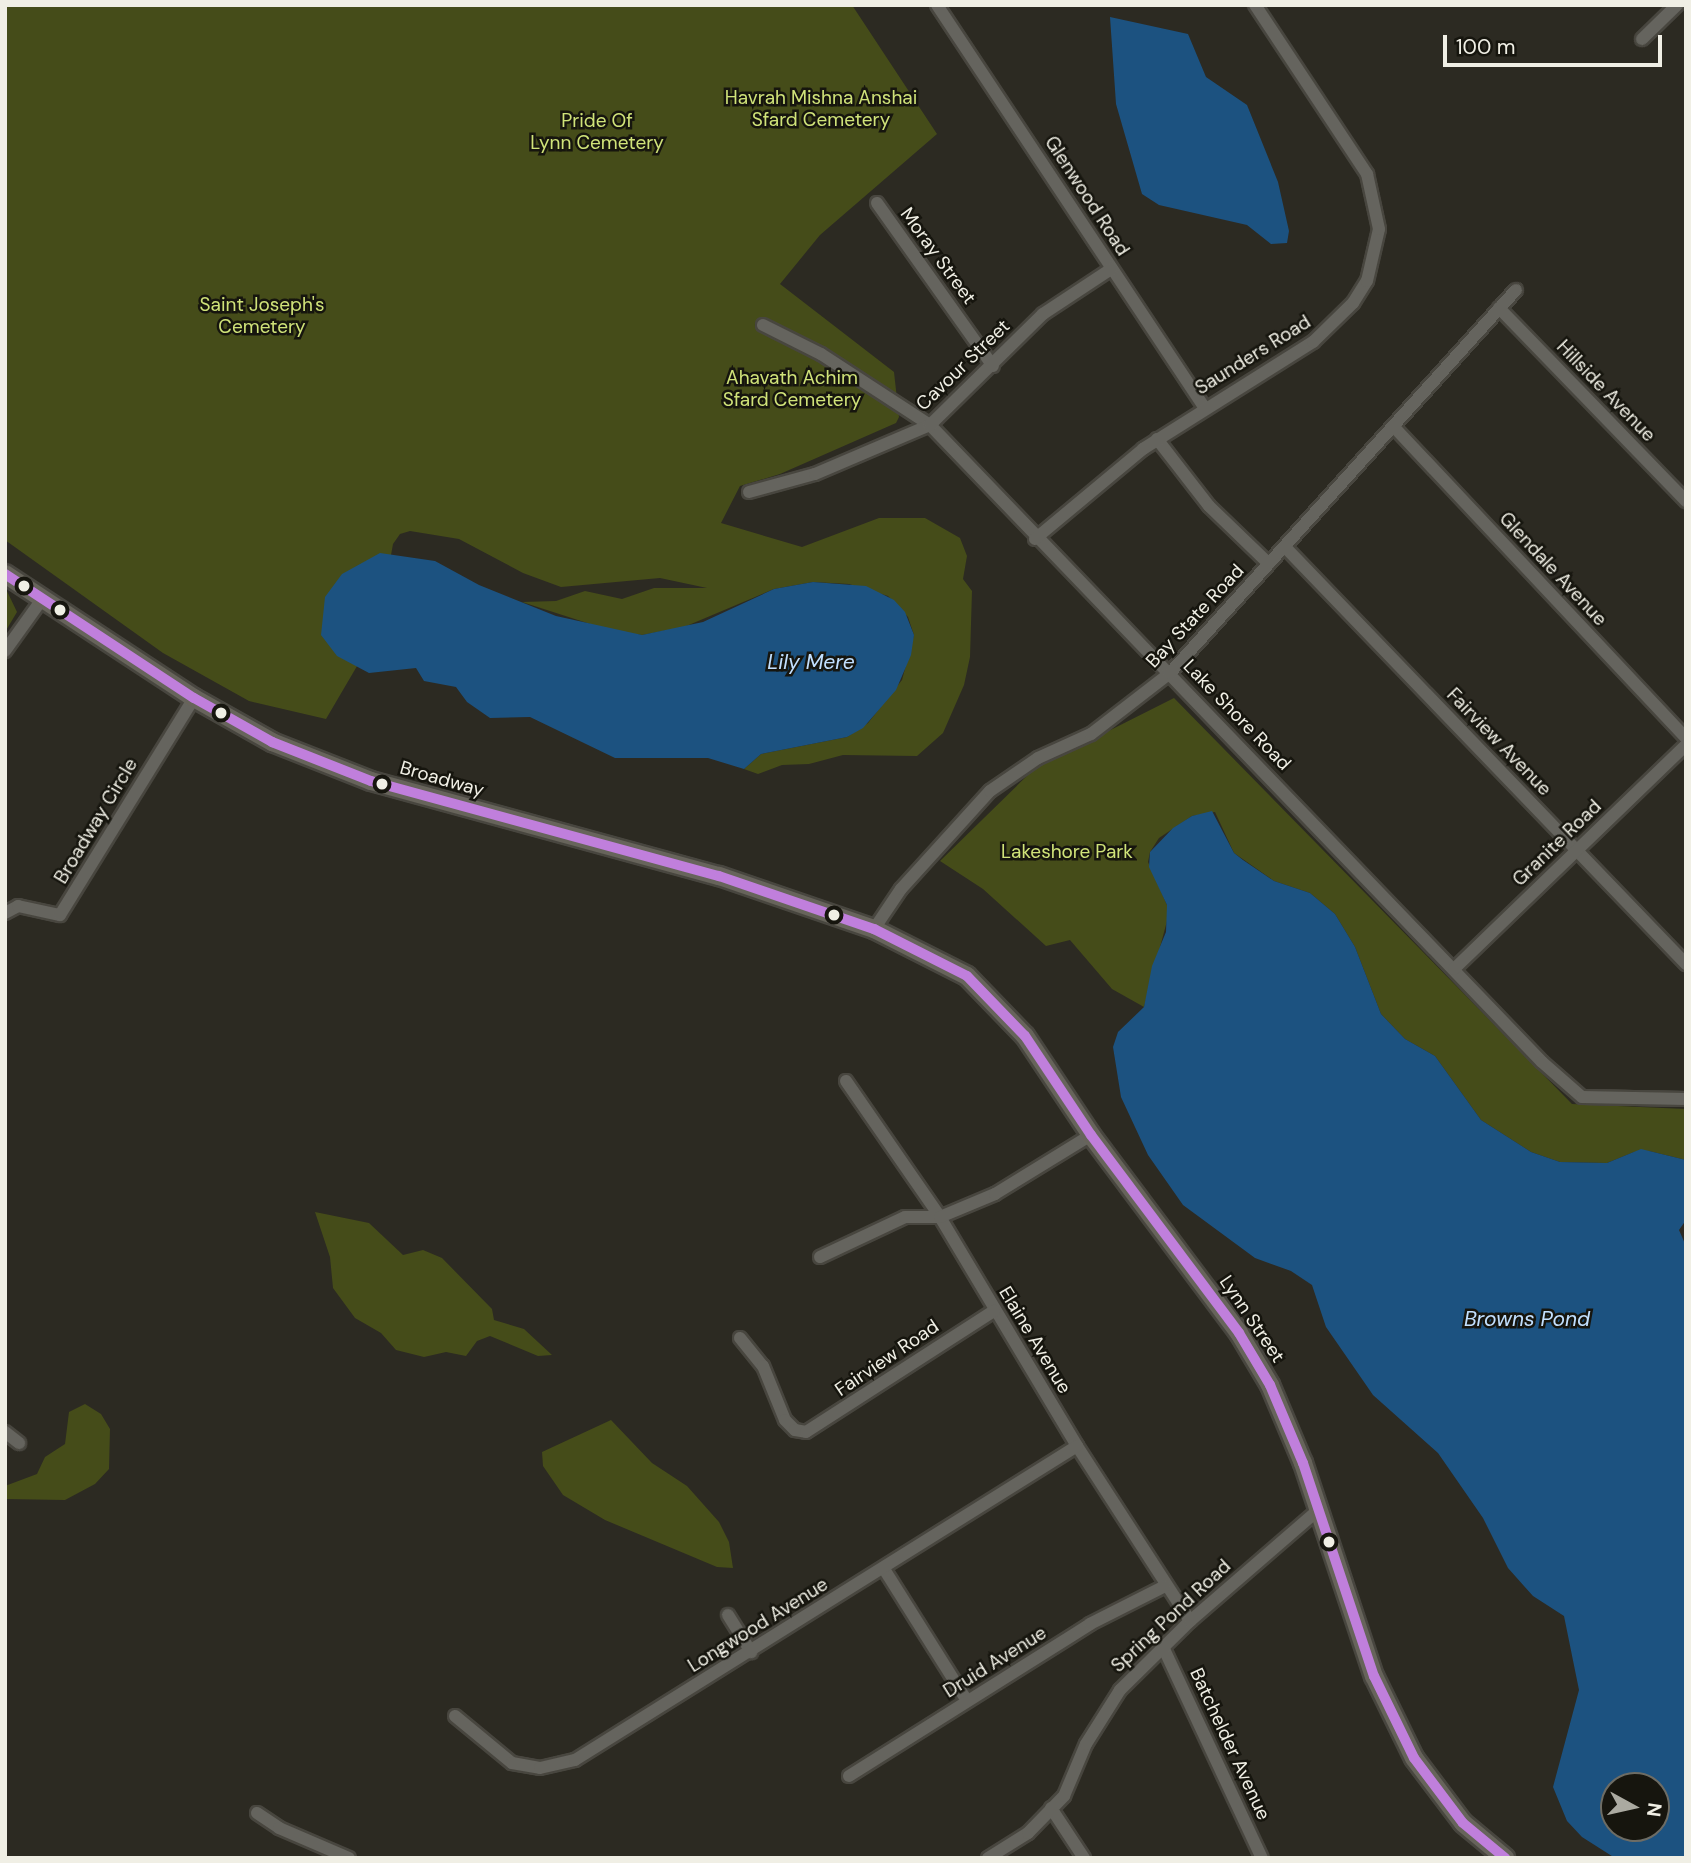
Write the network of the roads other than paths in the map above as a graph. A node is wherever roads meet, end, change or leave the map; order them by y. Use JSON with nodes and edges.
{"nodes":[{"id":1,"x":937,"y":5,"type":"edge"},
{"id":2,"x":1255,"y":5,"type":"edge"},
{"id":3,"x":1677,"y":5,"type":"edge"},
{"id":4,"x":1642,"y":39,"type":"dead end"},
{"id":5,"x":877,"y":204,"type":"dead end"},
{"id":6,"x":1111,"y":269,"type":"junction"},
{"id":7,"x":1516,"y":290,"type":"dead end"},
{"id":8,"x":1499,"y":308,"type":"junction"},
{"id":9,"x":762,"y":325,"type":"dead end"},
{"id":10,"x":993,"y":366,"type":"junction"},
{"id":11,"x":1205,"y":408,"type":"junction"},
{"id":12,"x":930,"y":425,"type":"junction"},
{"id":13,"x":1393,"y":426,"type":"junction"},
{"id":14,"x":1157,"y":439,"type":"junction"},
{"id":15,"x":749,"y":492,"type":"dead end"},
{"id":16,"x":1686,"y":501,"type":"edge"},
{"id":17,"x":1035,"y":539,"type":"junction"},
{"id":18,"x":1285,"y":547,"type":"junction"},
{"id":19,"x":1269,"y":564,"type":"junction"},
{"id":20,"x":5,"y":574,"type":"edge"},
{"id":21,"x":43,"y":598,"type":"junction"},
{"id":22,"x":5,"y":651,"type":"edge"},
{"id":23,"x":1170,"y":673,"type":"junction"},
{"id":24,"x":194,"y":698,"type":"junction"},
{"id":25,"x":1686,"y":738,"type":"edge"},
{"id":26,"x":1686,"y":745,"type":"edge"},
{"id":27,"x":1576,"y":851,"type":"junction"},
{"id":28,"x":5,"y":913,"type":"edge"},
{"id":29,"x":874,"y":929,"type":"junction"},
{"id":30,"x":903,"y":944,"type":"joint"},
{"id":31,"x":1686,"y":964,"type":"edge"},
{"id":32,"x":1454,"y":968,"type":"junction"},
{"id":33,"x":846,"y":1081,"type":"dead end"},
{"id":34,"x":1686,"y":1099,"type":"edge"},
{"id":35,"x":1091,"y":1135,"type":"junction"},
{"id":36,"x":940,"y":1217,"type":"junction"},
{"id":37,"x":820,"y":1257,"type":"dead end"},
{"id":38,"x":994,"y":1311,"type":"junction"},
{"id":39,"x":740,"y":1338,"type":"dead end"},
{"id":40,"x":5,"y":1432,"type":"edge"},
{"id":41,"x":19,"y":1443,"type":"dead end"},
{"id":42,"x":1077,"y":1446,"type":"junction"},
{"id":43,"x":1318,"y":1510,"type":"junction"},
{"id":44,"x":884,"y":1569,"type":"junction"},
{"id":45,"x":1164,"y":1586,"type":"junction"},
{"id":46,"x":728,"y":1615,"type":"dead end"},
{"id":47,"x":1190,"y":1620,"type":"junction"},
{"id":48,"x":1163,"y":1647,"type":"junction"},
{"id":49,"x":751,"y":1652,"type":"junction"},
{"id":50,"x":967,"y":1702,"type":"junction"},
{"id":51,"x":455,"y":1716,"type":"dead end"},
{"id":52,"x":849,"y":1776,"type":"dead end"},
{"id":53,"x":1051,"y":1808,"type":"junction"},
{"id":54,"x":257,"y":1813,"type":"dead end"},
{"id":55,"x":348,"y":1858,"type":"edge"},
{"id":56,"x":988,"y":1858,"type":"edge"},
{"id":57,"x":1084,"y":1858,"type":"edge"},
{"id":58,"x":1262,"y":1858,"type":"edge"},
{"id":59,"x":1505,"y":1858,"type":"edge"}],
"edges":[{"from":1,"to":6,"type":"street","name":"Glenwood Road"},
{"from":2,"to":11,"type":"street","name":"Saunders Road"},
{"from":3,"to":4,"type":"street"},
{"from":5,"to":10,"type":"street","name":"Moray Street"},
{"from":6,"to":10,"type":"street","name":"Cavour Street"},
{"from":6,"to":11,"type":"street","name":"Glenwood Road"},
{"from":7,"to":8,"type":"street","name":"Bay State Road"},
{"from":8,"to":13,"type":"street","name":"Bay State Road"},
{"from":8,"to":16,"type":"street","name":"Hillside Avenue"},
{"from":9,"to":12,"type":"street","name":"Lake Shore Road"},
{"from":10,"to":12,"type":"street","name":"Cavour Street"},
{"from":11,"to":14,"type":"street","name":"Saunders Road"},
{"from":12,"to":15,"type":"street","name":"Cavour Street"},
{"from":12,"to":17,"type":"street","name":"Lake Shore Road"},
{"from":13,"to":18,"type":"street","name":"Bay State Road"},
{"from":13,"to":25,"type":"street","name":"Glendale Avenue"},
{"from":14,"to":17,"type":"street","name":"Saunders Road"},
{"from":14,"to":19,"type":"street"},
{"from":17,"to":23,"type":"street","name":"Lake Shore Road"},
{"from":18,"to":19,"type":"street","name":"Bay State Road"},
{"from":18,"to":27,"type":"street","name":"Fairview Avenue"},
{"from":19,"to":23,"type":"street","name":"Bay State Road"},
{"from":20,"to":21,"type":"main road","name":"Broadway"},
{"from":21,"to":22,"type":"street"},
{"from":21,"to":24,"type":"main road","name":"Broadway"},
{"from":23,"to":29,"type":"street","name":"Bay State Road"},
{"from":23,"to":32,"type":"street","name":"Lake Shore Road"},
{"from":24,"to":28,"type":"street","name":"Broadway Circle"},
{"from":24,"to":29,"type":"main road","name":"Broadway"},
{"from":26,"to":27,"type":"street","name":"Granite Road"},
{"from":27,"to":31,"type":"street","name":"Fairview Avenue"},
{"from":27,"to":32,"type":"street","name":"Granite Road"},
{"from":29,"to":30,"type":"main road","name":"Broadway"},
{"from":30,"to":35,"type":"main road","name":"Lynn Street"},
{"from":32,"to":34,"type":"street","name":"Lake Shore Road"},
{"from":33,"to":36,"type":"street","name":"Elaine Avenue"},
{"from":35,"to":36,"type":"street"},
{"from":35,"to":43,"type":"main road","name":"Lynn Street"},
{"from":36,"to":37,"type":"street"},
{"from":36,"to":38,"type":"street","name":"Elaine Avenue"},
{"from":38,"to":39,"type":"street","name":"Fairview Road"},
{"from":38,"to":42,"type":"street","name":"Elaine Avenue"},
{"from":40,"to":41,"type":"street"},
{"from":42,"to":44,"type":"street","name":"Longwood Avenue"},
{"from":42,"to":45,"type":"street","name":"Elaine Avenue"},
{"from":43,"to":47,"type":"street","name":"Spring Pond Road"},
{"from":43,"to":59,"type":"main road","name":"Lynn Street"},
{"from":44,"to":49,"type":"street","name":"Longwood Avenue"},
{"from":44,"to":50,"type":"street"},
{"from":45,"to":47,"type":"street","name":"Elaine Avenue"},
{"from":45,"to":50,"type":"street","name":"Druid Avenue"},
{"from":46,"to":49,"type":"street"},
{"from":47,"to":48,"type":"street","name":"Spring Pond Road"},
{"from":48,"to":53,"type":"street","name":"Spring Pond Road"},
{"from":48,"to":58,"type":"street","name":"Batchelder Avenue"},
{"from":49,"to":51,"type":"street","name":"Longwood Avenue"},
{"from":50,"to":52,"type":"street","name":"Druid Avenue"},
{"from":53,"to":56,"type":"street","name":"Spring Pond Road"},
{"from":53,"to":57,"type":"street"},
{"from":54,"to":55,"type":"street"}]}
